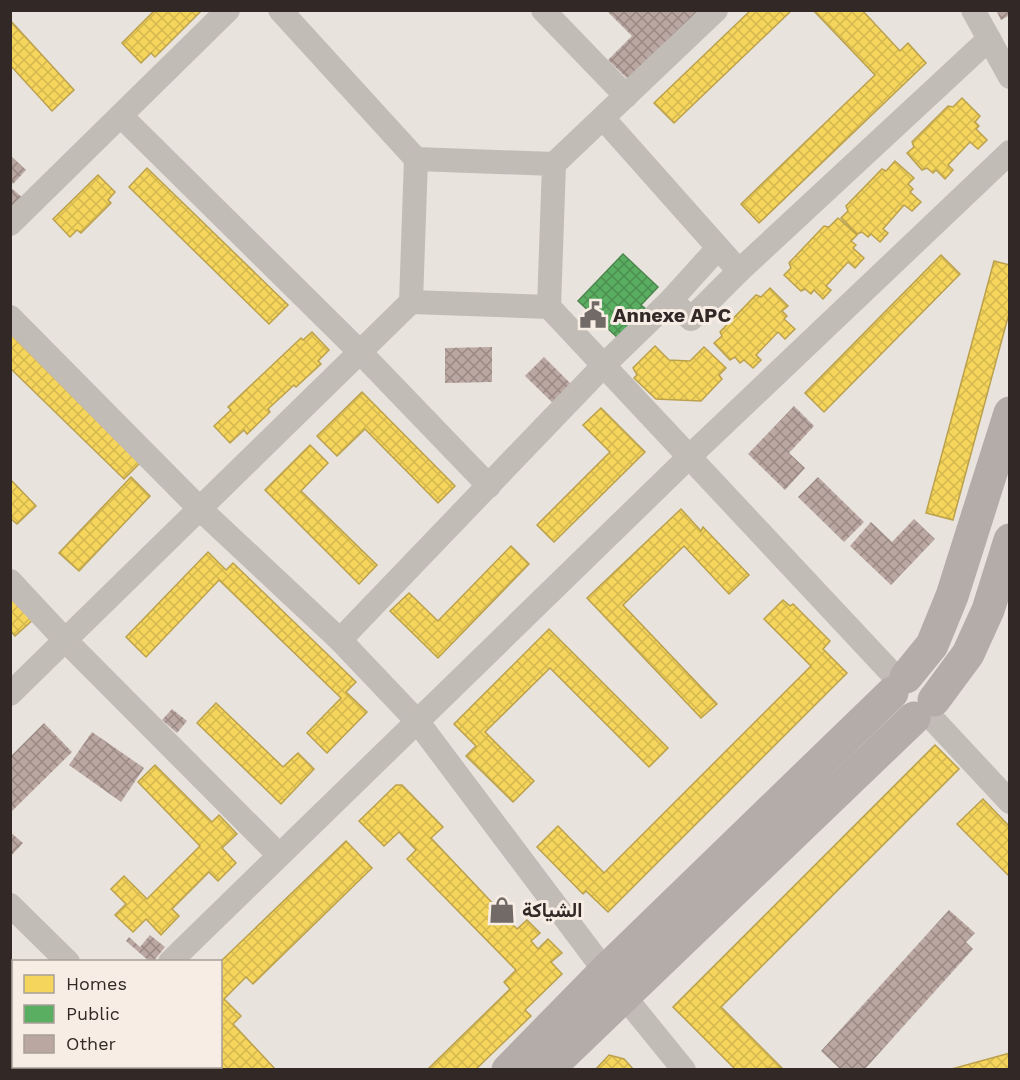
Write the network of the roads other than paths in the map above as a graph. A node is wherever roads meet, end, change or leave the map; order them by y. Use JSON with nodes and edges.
{"nodes":[{"id":1,"x":228,"y":10,"type":"edge"},
{"id":2,"x":280,"y":10,"type":"edge"},
{"id":3,"x":543,"y":10,"type":"edge"},
{"id":4,"x":716,"y":10,"type":"edge"},
{"id":5,"x":973,"y":10,"type":"edge"},
{"id":6,"x":989,"y":39,"type":"junction"},
{"id":7,"x":1010,"y":77,"type":"edge"},
{"id":8,"x":626,"y":96,"type":"junction"},
{"id":9,"x":121,"y":116,"type":"junction"},
{"id":10,"x":603,"y":118,"type":"junction"},
{"id":11,"x":1010,"y":152,"type":"edge"},
{"id":12,"x":416,"y":159,"type":"junction"},
{"id":13,"x":554,"y":164,"type":"junction"},
{"id":14,"x":10,"y":224,"type":"edge"},
{"id":15,"x":718,"y":248,"type":"junction"},
{"id":16,"x":739,"y":271,"type":"junction"},
{"id":17,"x":671,"y":300,"type":"junction"},
{"id":18,"x":411,"y":302,"type":"junction"},
{"id":19,"x":549,"y":307,"type":"junction"},
{"id":20,"x":10,"y":316,"type":"edge"},
{"id":21,"x":360,"y":352,"type":"junction"},
{"id":22,"x":604,"y":365,"type":"junction"},
{"id":23,"x":1010,"y":413,"type":"edge"},
{"id":24,"x":690,"y":456,"type":"junction"},
{"id":25,"x":489,"y":486,"type":"junction"},
{"id":26,"x":200,"y":509,"type":"junction"},
{"id":27,"x":1010,"y":540,"type":"edge"},
{"id":28,"x":10,"y":581,"type":"edge"},
{"id":29,"x":65,"y":640,"type":"junction"},
{"id":30,"x":340,"y":640,"type":"junction"},
{"id":31,"x":899,"y":684,"type":"junction"},
{"id":32,"x":10,"y":694,"type":"edge"},
{"id":33,"x":925,"y":710,"type":"junction"},
{"id":34,"x":417,"y":721,"type":"junction"},
{"id":35,"x":1010,"y":802,"type":"edge"},
{"id":36,"x":279,"y":855,"type":"junction"},
{"id":37,"x":10,"y":905,"type":"edge"},
{"id":38,"x":66,"y":960,"type":"edge"},
{"id":39,"x":172,"y":960,"type":"edge"},
{"id":40,"x":614,"y":983,"type":"junction"},
{"id":41,"x":508,"y":1070,"type":"edge"},
{"id":42,"x":547,"y":1070,"type":"edge"},
{"id":43,"x":684,"y":1070,"type":"edge"}],
"edges":[{"from":1,"to":9,"type":"street"},
{"from":2,"to":12,"type":"street"},
{"from":3,"to":8,"type":"street"},
{"from":4,"to":8,"type":"street"},
{"from":5,"to":6,"type":"street"},
{"from":6,"to":7,"type":"street"},
{"from":6,"to":16,"type":"street"},
{"from":8,"to":10,"type":"street"},
{"from":9,"to":14,"type":"street"},
{"from":9,"to":21,"type":"street"},
{"from":10,"to":13,"type":"street"},
{"from":10,"to":15,"type":"street"},
{"from":11,"to":24,"type":"street"},
{"from":12,"to":13,"type":"street"},
{"from":12,"to":18,"type":"street"},
{"from":13,"to":19,"type":"street"},
{"from":15,"to":16,"type":"street"},
{"from":15,"to":17,"type":"street"},
{"from":16,"to":17,"type":"street"},
{"from":17,"to":22,"type":"street"},
{"from":18,"to":19,"type":"street"},
{"from":18,"to":21,"type":"street"},
{"from":19,"to":22,"type":"street"},
{"from":20,"to":26,"type":"street"},
{"from":21,"to":25,"type":"street"},
{"from":21,"to":26,"type":"street"},
{"from":22,"to":24,"type":"street"},
{"from":22,"to":25,"type":"street"},
{"from":23,"to":31,"type":"street"},
{"from":24,"to":31,"type":"street"},
{"from":24,"to":34,"type":"street"},
{"from":25,"to":30,"type":"street"},
{"from":26,"to":29,"type":"street"},
{"from":26,"to":30,"type":"street"},
{"from":27,"to":33,"type":"street"},
{"from":28,"to":29,"type":"street"},
{"from":29,"to":32,"type":"street"},
{"from":29,"to":36,"type":"street"},
{"from":30,"to":34,"type":"street"},
{"from":31,"to":33,"type":"street"},
{"from":31,"to":40,"type":"street"},
{"from":33,"to":35,"type":"street"},
{"from":33,"to":40,"type":"street"},
{"from":34,"to":36,"type":"street"},
{"from":34,"to":40,"type":"street"},
{"from":36,"to":39,"type":"street"},
{"from":37,"to":38,"type":"street"},
{"from":40,"to":41,"type":"street"},
{"from":40,"to":42,"type":"street"},
{"from":40,"to":43,"type":"street"}]}
